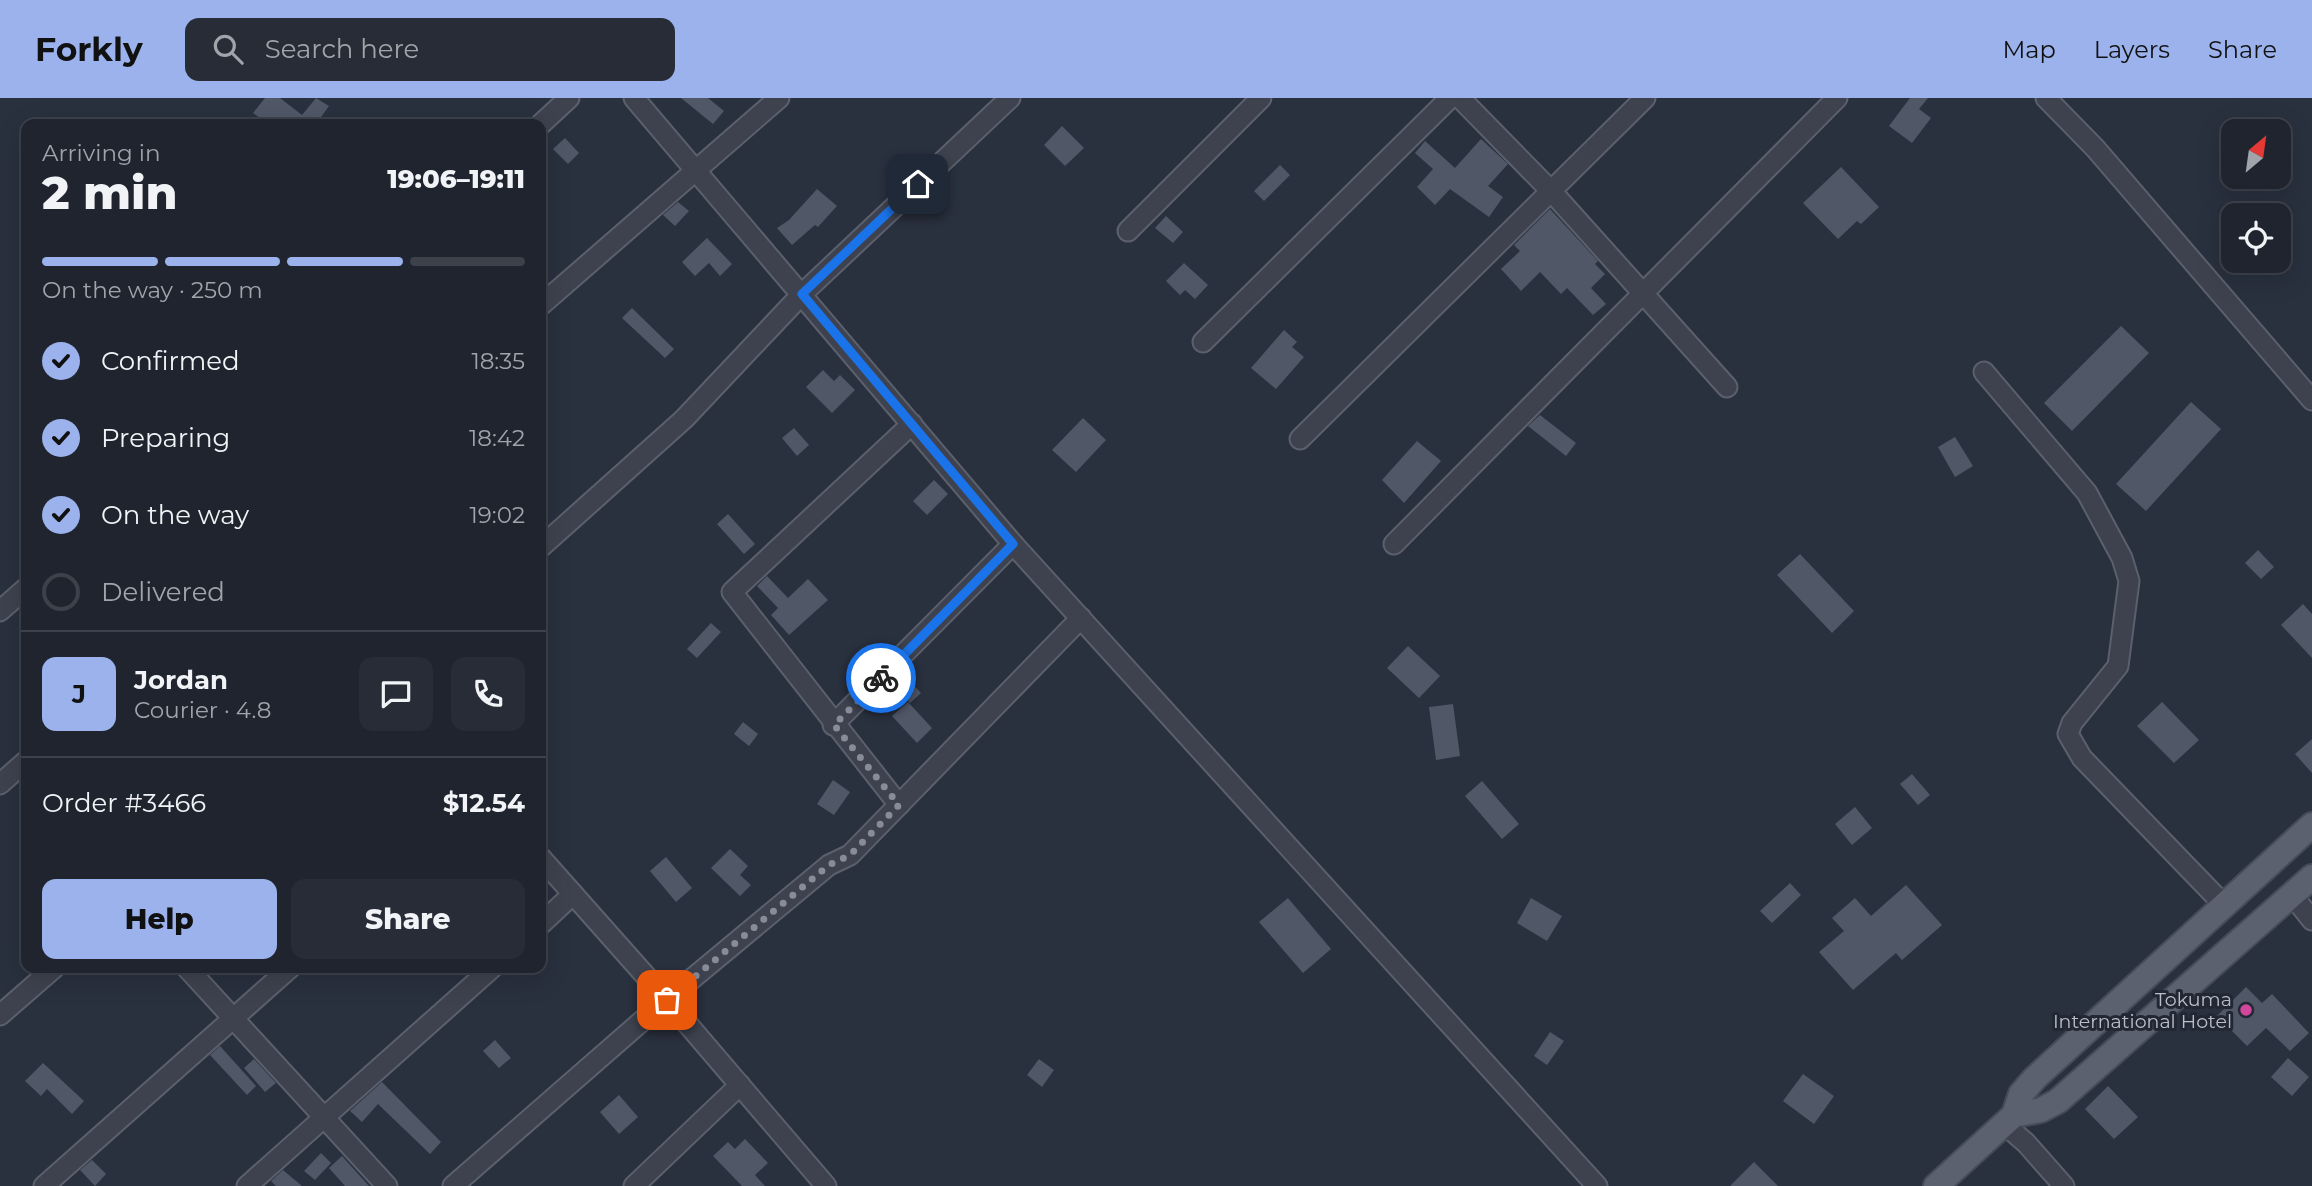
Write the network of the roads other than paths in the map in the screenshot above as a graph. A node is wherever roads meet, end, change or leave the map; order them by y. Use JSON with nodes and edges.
{"nodes":[{"id":1,"x":569,"y":98,"type":"edge"},
{"id":2,"x":634,"y":98,"type":"edge"},
{"id":3,"x":779,"y":98,"type":"edge"},
{"id":4,"x":1010,"y":98,"type":"edge"},
{"id":5,"x":1261,"y":98,"type":"edge"},
{"id":6,"x":1450,"y":98,"type":"edge"},
{"id":7,"x":1461,"y":98,"type":"edge"},
{"id":8,"x":1645,"y":98,"type":"edge"},
{"id":9,"x":1837,"y":98,"type":"edge"},
{"id":10,"x":2046,"y":98,"type":"edge"},
{"id":11,"x":546,"y":119,"type":"edge"},
{"id":12,"x":696,"y":168,"type":"junction"},
{"id":13,"x":1552,"y":192,"type":"junction"},
{"id":14,"x":1128,"y":231,"type":"dead end"},
{"id":15,"x":1642,"y":293,"type":"junction"},
{"id":16,"x":802,"y":294,"type":"junction"},
{"id":17,"x":546,"y":301,"type":"edge"},
{"id":18,"x":1203,"y":342,"type":"dead end"},
{"id":19,"x":1984,"y":372,"type":"dead end"},
{"id":20,"x":1727,"y":387,"type":"dead end"},
{"id":21,"x":2312,"y":400,"type":"edge"},
{"id":22,"x":912,"y":424,"type":"junction"},
{"id":23,"x":1300,"y":439,"type":"dead end"},
{"id":24,"x":546,"y":543,"type":"edge"},
{"id":25,"x":1013,"y":544,"type":"junction"},
{"id":26,"x":1394,"y":544,"type":"dead end"},
{"id":27,"x":21,"y":592,"type":"edge"},
{"id":28,"x":0,"y":611,"type":"edge"},
{"id":29,"x":1081,"y":618,"type":"junction"},
{"id":30,"x":834,"y":725,"type":"junction"},
{"id":31,"x":21,"y":765,"type":"edge"},
{"id":32,"x":0,"y":784,"type":"edge"},
{"id":33,"x":899,"y":805,"type":"junction"},
{"id":34,"x":2312,"y":825,"type":"edge"},
{"id":35,"x":546,"y":864,"type":"edge"},
{"id":36,"x":2312,"y":877,"type":"edge"},
{"id":37,"x":573,"y":894,"type":"junction"},
{"id":38,"x":2292,"y":895,"type":"junction"},
{"id":39,"x":2225,"y":906,"type":"junction"},
{"id":40,"x":546,"y":919,"type":"edge"},
{"id":41,"x":2312,"y":920,"type":"edge"},
{"id":42,"x":48,"y":973,"type":"edge"},
{"id":43,"x":192,"y":973,"type":"edge"},
{"id":44,"x":284,"y":973,"type":"edge"},
{"id":45,"x":486,"y":973,"type":"edge"},
{"id":46,"x":667,"y":1000,"type":"junction"},
{"id":47,"x":0,"y":1015,"type":"edge"},
{"id":48,"x":232,"y":1018,"type":"junction"},
{"id":49,"x":740,"y":1085,"type":"junction"},
{"id":50,"x":325,"y":1119,"type":"junction"},
{"id":51,"x":2009,"y":1119,"type":"junction"},
{"id":52,"x":44,"y":1186,"type":"edge"},
{"id":53,"x":247,"y":1186,"type":"edge"},
{"id":54,"x":387,"y":1186,"type":"edge"},
{"id":55,"x":453,"y":1186,"type":"edge"},
{"id":56,"x":634,"y":1186,"type":"edge"},
{"id":57,"x":826,"y":1186,"type":"edge"},
{"id":58,"x":1597,"y":1186,"type":"edge"},
{"id":59,"x":1936,"y":1186,"type":"edge"},
{"id":60,"x":2064,"y":1186,"type":"edge"}],
"edges":[{"from":1,"to":11,"type":"street"},
{"from":2,"to":12,"type":"street"},
{"from":3,"to":12,"type":"street"},
{"from":4,"to":16,"type":"street"},
{"from":5,"to":14,"type":"street"},
{"from":6,"to":18,"type":"street"},
{"from":7,"to":13,"type":"street"},
{"from":8,"to":13,"type":"street"},
{"from":9,"to":15,"type":"street"},
{"from":10,"to":21,"type":"street"},
{"from":12,"to":16,"type":"street"},
{"from":12,"to":17,"type":"street"},
{"from":13,"to":15,"type":"street"},
{"from":13,"to":23,"type":"street"},
{"from":15,"to":20,"type":"street"},
{"from":15,"to":26,"type":"street"},
{"from":16,"to":22,"type":"street"},
{"from":16,"to":24,"type":"street"},
{"from":19,"to":39,"type":"street"},
{"from":22,"to":25,"type":"street"},
{"from":22,"to":30,"type":"street"},
{"from":25,"to":29,"type":"street"},
{"from":25,"to":30,"type":"street"},
{"from":27,"to":28,"type":"street"},
{"from":29,"to":33,"type":"street"},
{"from":29,"to":58,"type":"street"},
{"from":30,"to":33,"type":"street"},
{"from":31,"to":32,"type":"street"},
{"from":33,"to":46,"type":"street"},
{"from":34,"to":39,"type":"main road"},
{"from":35,"to":37,"type":"street"},
{"from":36,"to":38,"type":"main road"},
{"from":37,"to":40,"type":"street"},
{"from":37,"to":46,"type":"street"},
{"from":38,"to":41,"type":"street"},
{"from":38,"to":51,"type":"main road"},
{"from":39,"to":51,"type":"main road"},
{"from":42,"to":47,"type":"street"},
{"from":43,"to":48,"type":"street"},
{"from":44,"to":48,"type":"street"},
{"from":45,"to":50,"type":"street"},
{"from":46,"to":49,"type":"street"},
{"from":46,"to":55,"type":"street"},
{"from":48,"to":50,"type":"street"},
{"from":48,"to":52,"type":"street"},
{"from":49,"to":56,"type":"street"},
{"from":49,"to":57,"type":"street"},
{"from":50,"to":53,"type":"street"},
{"from":50,"to":54,"type":"street"},
{"from":51,"to":59,"type":"main road"},
{"from":51,"to":60,"type":"street"}]}
